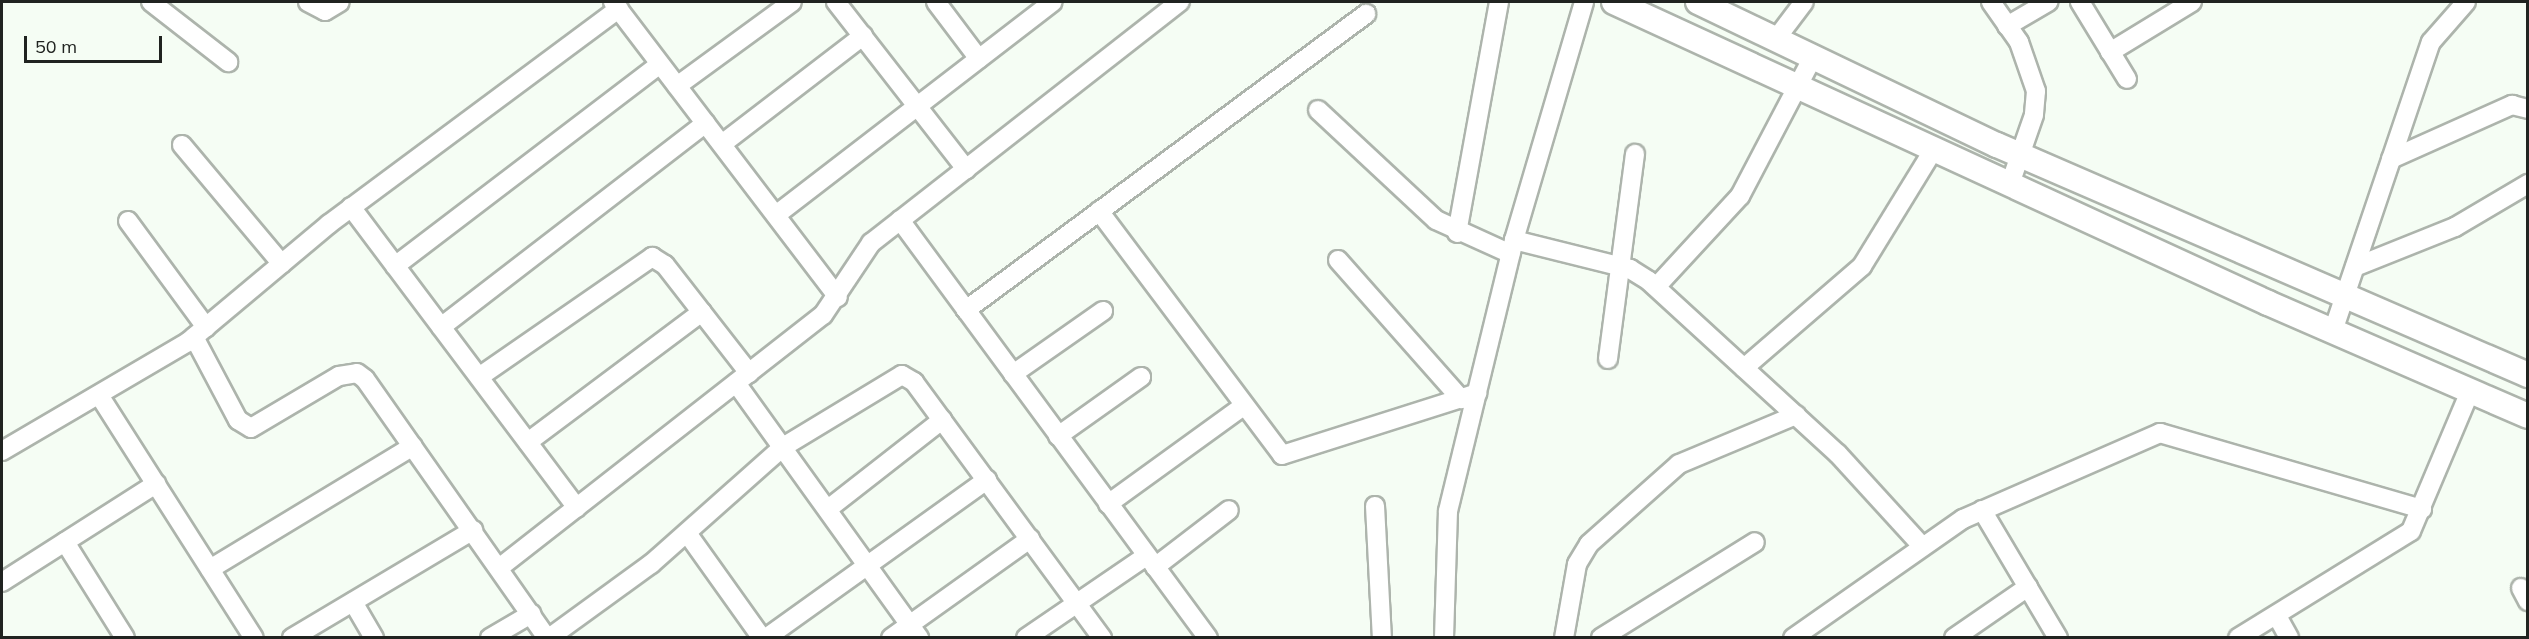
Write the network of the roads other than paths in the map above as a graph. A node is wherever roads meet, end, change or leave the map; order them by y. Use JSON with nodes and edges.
{"nodes":[{"id":1,"x":151,"y":2,"type":"edge"},
{"id":2,"x":308,"y":2,"type":"edge"},
{"id":3,"x":340,"y":2,"type":"edge"},
{"id":4,"x":792,"y":2,"type":"edge"},
{"id":5,"x":836,"y":2,"type":"edge"},
{"id":6,"x":936,"y":2,"type":"edge"},
{"id":7,"x":1053,"y":2,"type":"edge"},
{"id":8,"x":1180,"y":2,"type":"edge"},
{"id":9,"x":1499,"y":2,"type":"edge"},
{"id":10,"x":1584,"y":2,"type":"edge"},
{"id":11,"x":1614,"y":2,"type":"edge"},
{"id":12,"x":1698,"y":2,"type":"edge"},
{"id":13,"x":1804,"y":2,"type":"edge"},
{"id":14,"x":1990,"y":2,"type":"edge"},
{"id":15,"x":2048,"y":2,"type":"edge"},
{"id":16,"x":2080,"y":2,"type":"edge"},
{"id":17,"x":2466,"y":2,"type":"edge"},
{"id":18,"x":2183,"y":4,"type":"edge"},
{"id":19,"x":616,"y":5,"type":"edge"},
{"id":20,"x":1366,"y":14,"type":"dead end"},
{"id":21,"x":2007,"y":26,"type":"junction"},
{"id":22,"x":863,"y":36,"type":"junction"},
{"id":23,"x":1776,"y":39,"type":"junction"},
{"id":24,"x":2110,"y":52,"type":"junction"},
{"id":25,"x":1813,"y":57,"type":"junction"},
{"id":26,"x":979,"y":59,"type":"junction"},
{"id":27,"x":228,"y":62,"type":"dead end"},
{"id":28,"x":660,"y":64,"type":"junction"},
{"id":29,"x":2127,"y":80,"type":"dead end"},
{"id":30,"x":677,"y":86,"type":"junction"},
{"id":31,"x":1800,"y":87,"type":"junction"},
{"id":32,"x":918,"y":106,"type":"junction"},
{"id":33,"x":2528,"y":109,"type":"edge"},
{"id":34,"x":1318,"y":110,"type":"dead end"},
{"id":35,"x":706,"y":123,"type":"junction"},
{"id":36,"x":722,"y":144,"type":"junction"},
{"id":37,"x":182,"y":145,"type":"dead end"},
{"id":38,"x":1934,"y":149,"type":"junction"},
{"id":39,"x":1635,"y":154,"type":"dead end"},
{"id":40,"x":2019,"y":155,"type":"junction"},
{"id":41,"x":2391,"y":159,"type":"junction"},
{"id":42,"x":966,"y":169,"type":"junction"},
{"id":43,"x":2010,"y":184,"type":"junction"},
{"id":44,"x":2528,"y":184,"type":"edge"},
{"id":45,"x":351,"y":207,"type":"junction"},
{"id":46,"x":1099,"y":211,"type":"junction"},
{"id":47,"x":776,"y":215,"type":"junction"},
{"id":48,"x":900,"y":220,"type":"junction"},
{"id":49,"x":128,"y":221,"type":"dead end"},
{"id":50,"x":1457,"y":233,"type":"junction"},
{"id":51,"x":1512,"y":247,"type":"junction"},
{"id":52,"x":1338,"y":260,"type":"dead end"},
{"id":53,"x":282,"y":264,"type":"junction"},
{"id":54,"x":395,"y":266,"type":"junction"},
{"id":55,"x":1617,"y":266,"type":"junction"},
{"id":56,"x":2355,"y":267,"type":"junction"},
{"id":57,"x":1656,"y":287,"type":"junction"},
{"id":58,"x":2345,"y":294,"type":"junction"},
{"id":59,"x":838,"y":297,"type":"junction"},
{"id":60,"x":966,"y":310,"type":"junction"},
{"id":61,"x":1103,"y":311,"type":"dead end"},
{"id":62,"x":702,"y":312,"type":"junction"},
{"id":63,"x":441,"y":327,"type":"junction"},
{"id":64,"x":200,"y":332,"type":"junction"},
{"id":65,"x":2333,"y":332,"type":"junction"},
{"id":66,"x":1608,"y":359,"type":"dead end"},
{"id":67,"x":1744,"y":368,"type":"junction"},
{"id":68,"x":1013,"y":374,"type":"junction"},
{"id":69,"x":2528,"y":375,"type":"edge"},
{"id":70,"x":479,"y":377,"type":"junction"},
{"id":71,"x":742,"y":378,"type":"junction"},
{"id":72,"x":1141,"y":378,"type":"dead end"},
{"id":73,"x":2470,"y":391,"type":"junction"},
{"id":74,"x":99,"y":395,"type":"junction"},
{"id":75,"x":1469,"y":396,"type":"junction"},
{"id":76,"x":1242,"y":407,"type":"junction"},
{"id":77,"x":1796,"y":415,"type":"junction"},
{"id":78,"x":2528,"y":416,"type":"edge"},
{"id":79,"x":942,"y":420,"type":"junction"},
{"id":80,"x":1058,"y":436,"type":"junction"},
{"id":81,"x":528,"y":442,"type":"junction"},
{"id":82,"x":413,"y":446,"type":"junction"},
{"id":83,"x":783,"y":447,"type":"junction"},
{"id":84,"x":2,"y":451,"type":"edge"},
{"id":85,"x":987,"y":480,"type":"junction"},
{"id":86,"x":156,"y":484,"type":"junction"},
{"id":87,"x":1108,"y":504,"type":"junction"},
{"id":88,"x":1375,"y":506,"type":"dead end"},
{"id":89,"x":577,"y":508,"type":"junction"},
{"id":90,"x":2422,"y":509,"type":"junction"},
{"id":91,"x":828,"y":510,"type":"junction"},
{"id":92,"x":1229,"y":510,"type":"dead end"},
{"id":93,"x":1982,"y":510,"type":"junction"},
{"id":94,"x":472,"y":530,"type":"junction"},
{"id":95,"x":687,"y":533,"type":"junction"},
{"id":96,"x":1030,"y":539,"type":"junction"},
{"id":97,"x":65,"y":542,"type":"junction"},
{"id":98,"x":1755,"y":542,"type":"dead end"},
{"id":99,"x":1922,"y":546,"type":"junction"},
{"id":100,"x":1150,"y":562,"type":"junction"},
{"id":101,"x":867,"y":564,"type":"junction"},
{"id":102,"x":500,"y":568,"type":"junction"},
{"id":103,"x":210,"y":569,"type":"junction"},
{"id":104,"x":2,"y":582,"type":"edge"},
{"id":105,"x":2028,"y":587,"type":"junction"},
{"id":106,"x":1074,"y":600,"type":"junction"},
{"id":107,"x":353,"y":602,"type":"junction"},
{"id":108,"x":531,"y":614,"type":"junction"},
{"id":109,"x":2277,"y":616,"type":"junction"},
{"id":110,"x":914,"y":631,"type":"edge"},
{"id":111,"x":125,"y":638,"type":"edge"},
{"id":112,"x":254,"y":638,"type":"edge"},
{"id":113,"x":292,"y":638,"type":"edge"},
{"id":114,"x":374,"y":638,"type":"edge"},
{"id":115,"x":490,"y":638,"type":"edge"},
{"id":116,"x":548,"y":638,"type":"edge"},
{"id":117,"x":764,"y":638,"type":"edge"},
{"id":118,"x":891,"y":638,"type":"edge"},
{"id":119,"x":1026,"y":638,"type":"edge"},
{"id":120,"x":1102,"y":638,"type":"edge"},
{"id":121,"x":1208,"y":638,"type":"edge"},
{"id":122,"x":1382,"y":638,"type":"edge"},
{"id":123,"x":1443,"y":638,"type":"edge"},
{"id":124,"x":1564,"y":638,"type":"edge"},
{"id":125,"x":1601,"y":638,"type":"edge"},
{"id":126,"x":1793,"y":638,"type":"edge"},
{"id":127,"x":1954,"y":638,"type":"edge"},
{"id":128,"x":2058,"y":638,"type":"edge"},
{"id":129,"x":2238,"y":638,"type":"edge"},
{"id":130,"x":2289,"y":638,"type":"edge"}],
"edges":[{"from":1,"to":27,"type":"street"},
{"from":2,"to":3,"type":"street"},
{"from":4,"to":30,"type":"street"},
{"from":5,"to":22,"type":"street"},
{"from":6,"to":26,"type":"street"},
{"from":7,"to":26,"type":"street"},
{"from":8,"to":42,"type":"street"},
{"from":9,"to":50,"type":"street"},
{"from":10,"to":51,"type":"street"},
{"from":11,"to":31,"type":"street"},
{"from":12,"to":23,"type":"street"},
{"from":13,"to":23,"type":"street"},
{"from":14,"to":21,"type":"street"},
{"from":15,"to":21,"type":"street"},
{"from":16,"to":24,"type":"street"},
{"from":17,"to":41,"type":"street"},
{"from":18,"to":24,"type":"street"},
{"from":19,"to":28,"type":"street"},
{"from":19,"to":45,"type":"street"},
{"from":20,"to":46,"type":"street"},
{"from":21,"to":40,"type":"street"},
{"from":22,"to":32,"type":"street"},
{"from":22,"to":36,"type":"street"},
{"from":23,"to":25,"type":"street"},
{"from":24,"to":29,"type":"street"},
{"from":25,"to":31,"type":"street"},
{"from":25,"to":40,"type":"street"},
{"from":26,"to":32,"type":"street"},
{"from":28,"to":30,"type":"street"},
{"from":28,"to":54,"type":"street"},
{"from":30,"to":35,"type":"street"},
{"from":31,"to":38,"type":"street"},
{"from":31,"to":57,"type":"street"},
{"from":32,"to":42,"type":"street"},
{"from":32,"to":47,"type":"street"},
{"from":33,"to":41,"type":"street"},
{"from":34,"to":50,"type":"street"},
{"from":35,"to":36,"type":"street"},
{"from":35,"to":63,"type":"street"},
{"from":36,"to":47,"type":"street"},
{"from":37,"to":53,"type":"street"},
{"from":38,"to":43,"type":"street"},
{"from":38,"to":67,"type":"street"},
{"from":39,"to":55,"type":"street"},
{"from":40,"to":43,"type":"street"},
{"from":40,"to":58,"type":"street"},
{"from":41,"to":56,"type":"street"},
{"from":42,"to":48,"type":"street"},
{"from":43,"to":65,"type":"street"},
{"from":44,"to":56,"type":"street"},
{"from":45,"to":53,"type":"street"},
{"from":45,"to":54,"type":"street"},
{"from":46,"to":60,"type":"street"},
{"from":46,"to":76,"type":"street"},
{"from":47,"to":59,"type":"street"},
{"from":48,"to":59,"type":"street"},
{"from":48,"to":60,"type":"street"},
{"from":49,"to":64,"type":"street"},
{"from":50,"to":51,"type":"street"},
{"from":51,"to":55,"type":"street"},
{"from":51,"to":75,"type":"street"},
{"from":52,"to":75,"type":"street"},
{"from":53,"to":64,"type":"street"},
{"from":54,"to":63,"type":"street"},
{"from":55,"to":57,"type":"street"},
{"from":55,"to":66,"type":"street"},
{"from":56,"to":58,"type":"street"},
{"from":57,"to":67,"type":"street"},
{"from":58,"to":65,"type":"street"},
{"from":58,"to":69,"type":"street"},
{"from":59,"to":71,"type":"street"},
{"from":60,"to":68,"type":"street"},
{"from":61,"to":68,"type":"street"},
{"from":62,"to":70,"type":"street"},
{"from":62,"to":71,"type":"street"},
{"from":62,"to":81,"type":"street"},
{"from":63,"to":70,"type":"street"},
{"from":64,"to":74,"type":"street"},
{"from":64,"to":82,"type":"street"},
{"from":65,"to":73,"type":"street"},
{"from":67,"to":77,"type":"street"},
{"from":68,"to":80,"type":"street"},
{"from":70,"to":81,"type":"street"},
{"from":71,"to":83,"type":"street"},
{"from":71,"to":89,"type":"street"},
{"from":72,"to":80,"type":"street"},
{"from":73,"to":78,"type":"street"},
{"from":73,"to":90,"type":"street"},
{"from":74,"to":84,"type":"street"},
{"from":74,"to":86,"type":"street"},
{"from":75,"to":76,"type":"street"},
{"from":75,"to":123,"type":"street"},
{"from":76,"to":87,"type":"street"},
{"from":77,"to":99,"type":"street"},
{"from":77,"to":124,"type":"street"},
{"from":79,"to":83,"type":"street"},
{"from":79,"to":85,"type":"street"},
{"from":79,"to":91,"type":"street"},
{"from":80,"to":87,"type":"street"},
{"from":81,"to":89,"type":"street"},
{"from":82,"to":94,"type":"street"},
{"from":82,"to":103,"type":"street"},
{"from":83,"to":91,"type":"street"},
{"from":83,"to":95,"type":"street"},
{"from":85,"to":96,"type":"street"},
{"from":85,"to":101,"type":"street"},
{"from":86,"to":97,"type":"street"},
{"from":86,"to":103,"type":"street"},
{"from":87,"to":100,"type":"street"},
{"from":88,"to":122,"type":"street"},
{"from":89,"to":102,"type":"street"},
{"from":90,"to":93,"type":"street"},
{"from":90,"to":109,"type":"street"},
{"from":91,"to":101,"type":"street"},
{"from":92,"to":100,"type":"street"},
{"from":93,"to":99,"type":"street"},
{"from":93,"to":105,"type":"street"},
{"from":94,"to":102,"type":"street"},
{"from":94,"to":107,"type":"street"},
{"from":95,"to":116,"type":"street"},
{"from":95,"to":117,"type":"street"},
{"from":96,"to":106,"type":"street"},
{"from":96,"to":110,"type":"street"},
{"from":97,"to":104,"type":"street"},
{"from":97,"to":111,"type":"street"},
{"from":98,"to":125,"type":"street"},
{"from":99,"to":126,"type":"street"},
{"from":100,"to":106,"type":"street"},
{"from":100,"to":121,"type":"street"},
{"from":101,"to":110,"type":"street"},
{"from":101,"to":117,"type":"street"},
{"from":102,"to":108,"type":"street"},
{"from":103,"to":112,"type":"street"},
{"from":105,"to":127,"type":"street"},
{"from":105,"to":128,"type":"street"},
{"from":106,"to":119,"type":"street"},
{"from":106,"to":120,"type":"street"},
{"from":107,"to":113,"type":"street"},
{"from":107,"to":114,"type":"street"},
{"from":108,"to":115,"type":"street"},
{"from":108,"to":116,"type":"street"},
{"from":109,"to":129,"type":"street"},
{"from":109,"to":130,"type":"street"},
{"from":110,"to":118,"type":"street"}]}
